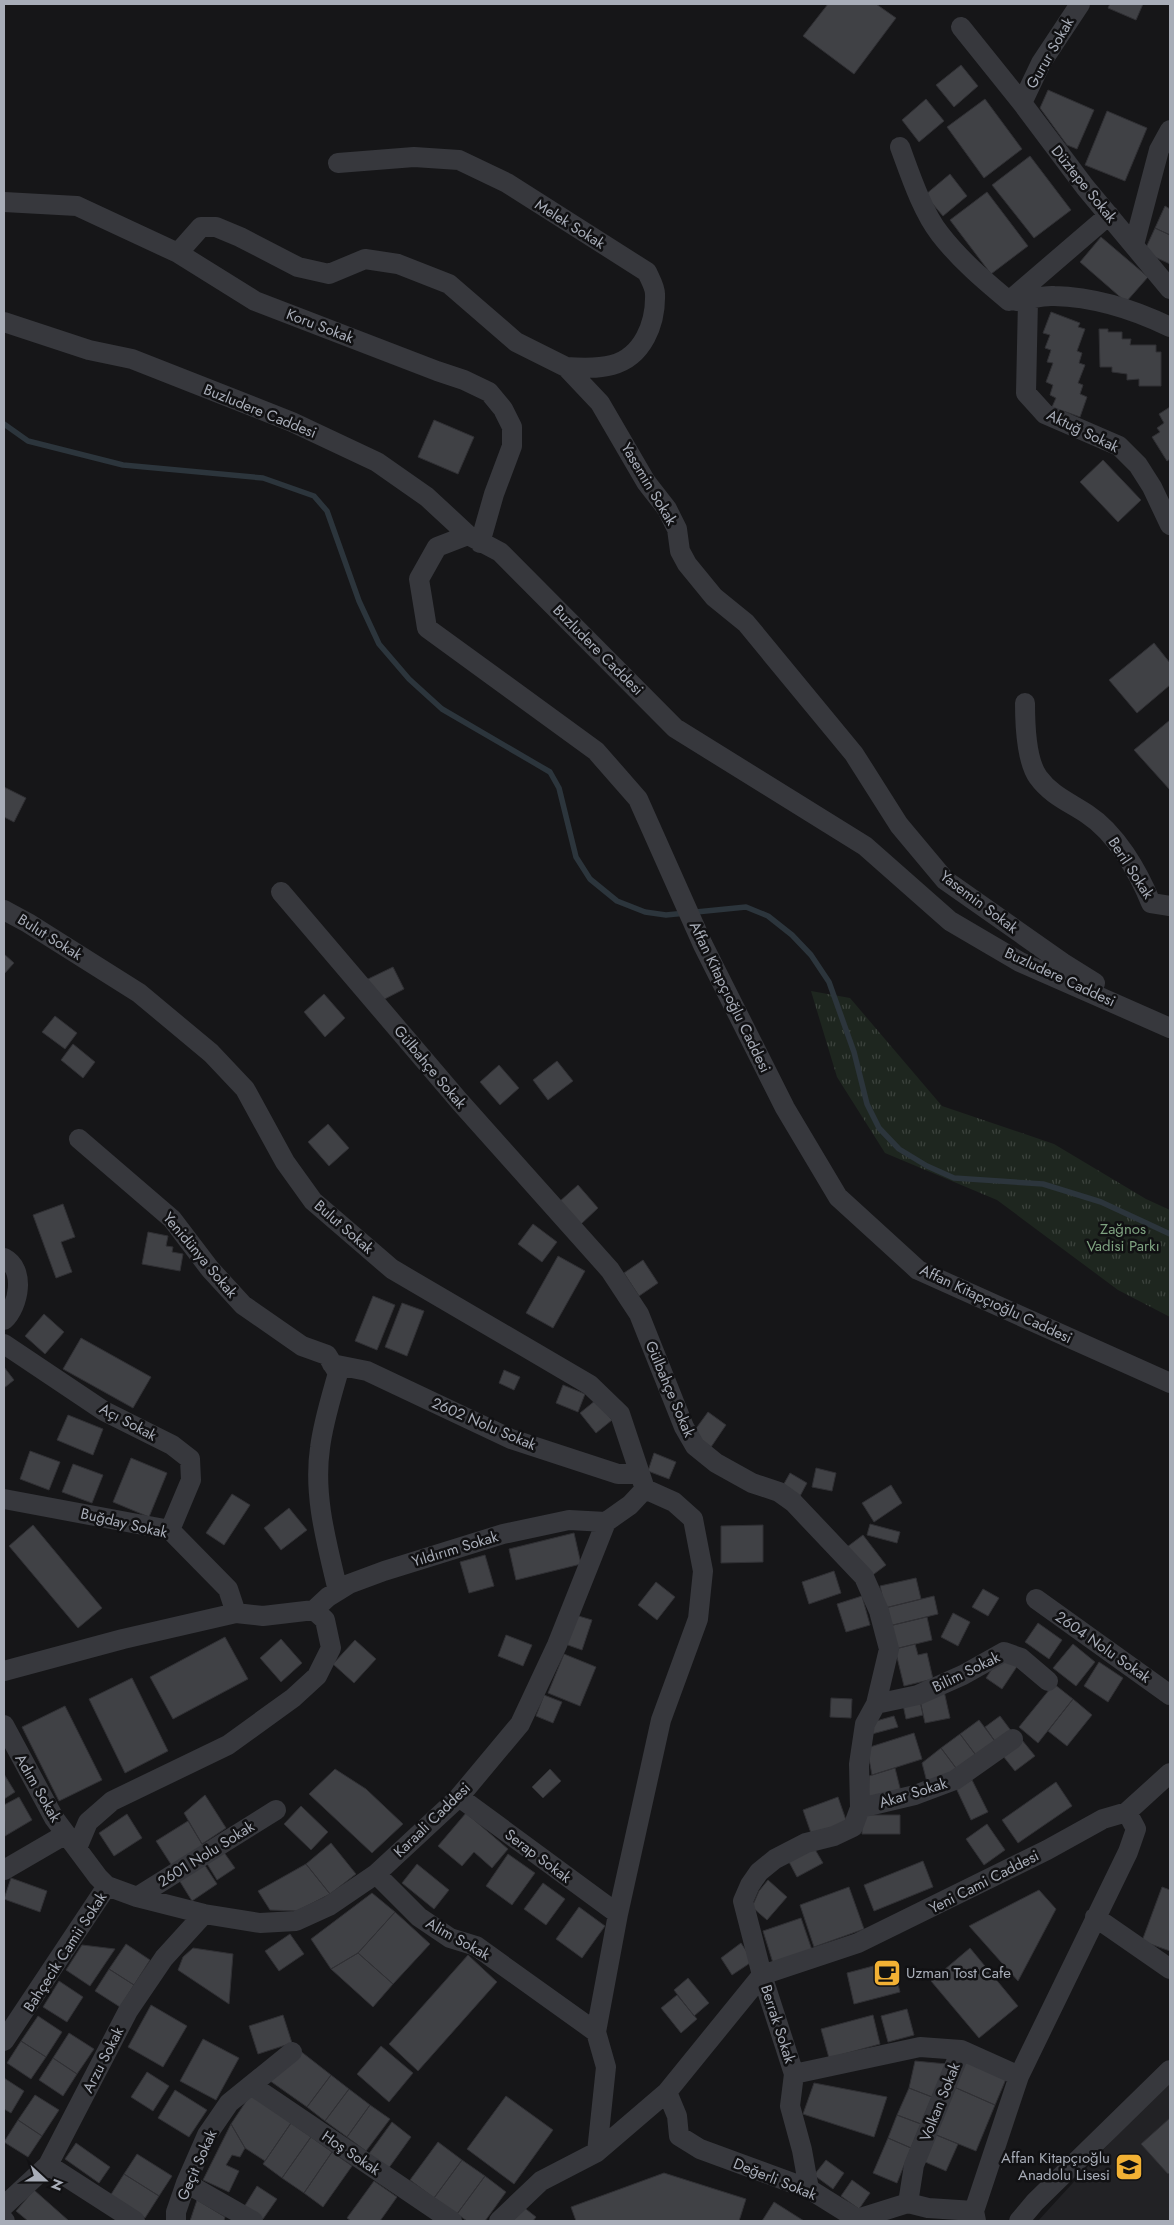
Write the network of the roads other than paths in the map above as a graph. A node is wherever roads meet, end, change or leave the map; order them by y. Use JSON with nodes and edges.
{"nodes":[{"id":1,"x":1080,"y":4,"type":"edge"},
{"id":2,"x":960,"y":27,"type":"dead end"},
{"id":3,"x":1022,"y":103,"type":"junction"},
{"id":4,"x":1170,"y":130,"type":"edge"},
{"id":5,"x":900,"y":147,"type":"dead end"},
{"id":6,"x":338,"y":163,"type":"dead end"},
{"id":7,"x":4,"y":202,"type":"edge"},
{"id":8,"x":1109,"y":215,"type":"junction"},
{"id":9,"x":1134,"y":244,"type":"junction"},
{"id":10,"x":178,"y":253,"type":"junction"},
{"id":11,"x":1170,"y":289,"type":"edge"},
{"id":12,"x":1019,"y":301,"type":"junction"},
{"id":13,"x":4,"y":322,"type":"edge"},
{"id":14,"x":1170,"y":327,"type":"edge"},
{"id":15,"x":566,"y":367,"type":"junction"},
{"id":16,"x":1170,"y":524,"type":"edge"},
{"id":17,"x":474,"y":539,"type":"junction"},
{"id":18,"x":1025,"y":703,"type":"dead end"},
{"id":19,"x":282,"y":892,"type":"dead end"},
{"id":20,"x":1170,"y":906,"type":"edge"},
{"id":21,"x":4,"y":910,"type":"edge"},
{"id":22,"x":1114,"y":1002,"type":"junction"},
{"id":23,"x":1170,"y":1028,"type":"edge"},
{"id":24,"x":79,"y":1139,"type":"dead end"},
{"id":25,"x":4,"y":1258,"type":"edge"},
{"id":26,"x":4,"y":1320,"type":"edge"},
{"id":27,"x":4,"y":1344,"type":"edge"},
{"id":28,"x":332,"y":1364,"type":"junction"},
{"id":29,"x":1170,"y":1383,"type":"edge"},
{"id":30,"x":643,"y":1482,"type":"junction"},
{"id":31,"x":4,"y":1499,"type":"edge"},
{"id":32,"x":606,"y":1522,"type":"junction"},
{"id":33,"x":170,"y":1530,"type":"junction"},
{"id":34,"x":338,"y":1591,"type":"junction"},
{"id":35,"x":1036,"y":1599,"type":"dead end"},
{"id":36,"x":314,"y":1610,"type":"junction"},
{"id":37,"x":236,"y":1613,"type":"junction"},
{"id":38,"x":4,"y":1671,"type":"edge"},
{"id":39,"x":1048,"y":1681,"type":"dead end"},
{"id":40,"x":1170,"y":1695,"type":"edge"},
{"id":41,"x":876,"y":1704,"type":"junction"},
{"id":42,"x":4,"y":1725,"type":"edge"},
{"id":43,"x":1013,"y":1739,"type":"dead end"},
{"id":44,"x":1170,"y":1773,"type":"edge"},
{"id":45,"x":459,"y":1797,"type":"junction"},
{"id":46,"x":860,"y":1808,"type":"junction"},
{"id":47,"x":276,"y":1810,"type":"dead end"},
{"id":48,"x":1127,"y":1812,"type":"junction"},
{"id":49,"x":72,"y":1841,"type":"junction"},
{"id":50,"x":4,"y":1870,"type":"edge"},
{"id":51,"x":376,"y":1874,"type":"junction"},
{"id":52,"x":108,"y":1886,"type":"junction"},
{"id":53,"x":137,"y":1897,"type":"junction"},
{"id":54,"x":204,"y":1914,"type":"junction"},
{"id":55,"x":618,"y":1914,"type":"junction"},
{"id":56,"x":1096,"y":1918,"type":"junction"},
{"id":57,"x":1170,"y":1969,"type":"edge"},
{"id":58,"x":762,"y":1975,"type":"junction"},
{"id":59,"x":596,"y":2032,"type":"junction"},
{"id":60,"x":4,"y":2041,"type":"edge"},
{"id":61,"x":961,"y":2050,"type":"junction"},
{"id":62,"x":292,"y":2052,"type":"dead end"},
{"id":63,"x":1170,"y":2070,"type":"edge"},
{"id":64,"x":794,"y":2074,"type":"junction"},
{"id":65,"x":1019,"y":2076,"type":"junction"},
{"id":66,"x":251,"y":2085,"type":"junction"},
{"id":67,"x":667,"y":2092,"type":"junction"},
{"id":68,"x":597,"y":2152,"type":"junction"},
{"id":69,"x":48,"y":2165,"type":"junction"},
{"id":70,"x":186,"y":2184,"type":"junction"},
{"id":71,"x":809,"y":2190,"type":"junction"},
{"id":72,"x":908,"y":2203,"type":"junction"},
{"id":73,"x":4,"y":2206,"type":"edge"},
{"id":74,"x":975,"y":2216,"type":"edge"},
{"id":75,"x":857,"y":2220,"type":"edge"},
{"id":76,"x":135,"y":2221,"type":"edge"},
{"id":77,"x":176,"y":2221,"type":"edge"},
{"id":78,"x":253,"y":2221,"type":"edge"},
{"id":79,"x":452,"y":2221,"type":"edge"},
{"id":80,"x":499,"y":2221,"type":"edge"},
{"id":81,"x":1019,"y":2221,"type":"edge"}],
"edges":[{"from":1,"to":3,"type":"street","name":"Gurur Sokak"},
{"from":2,"to":3,"type":"street","name":"Düztepe Sokak"},
{"from":3,"to":8,"type":"street","name":"Düztepe Sokak"},
{"from":4,"to":9,"type":"street","name":"Düztepe Sokak"},
{"from":5,"to":12,"type":"street"},
{"from":6,"to":15,"type":"street","name":"Melek Sokak"},
{"from":7,"to":10,"type":"street","name":"Koru Sokak"},
{"from":8,"to":9,"type":"street","name":"Düztepe Sokak"},
{"from":8,"to":12,"type":"street"},
{"from":9,"to":11,"type":"street"},
{"from":10,"to":15,"type":"street","name":"Yasemin Sokak"},
{"from":10,"to":17,"type":"street","name":"Koru Sokak"},
{"from":12,"to":14,"type":"street"},
{"from":12,"to":16,"type":"street","name":"Aktuğ Sokak"},
{"from":13,"to":17,"type":"street","name":"Buzludere Caddesi"},
{"from":15,"to":22,"type":"street","name":"Yasemin Sokak"},
{"from":17,"to":22,"type":"street","name":"Buzludere Caddesi"},
{"from":17,"to":29,"type":"street","name":"Affan Kitapçıoğlu Caddesi"},
{"from":18,"to":20,"type":"street","name":"Beril Sokak"},
{"from":19,"to":41,"type":"street","name":"Gülbahçe Sokak"},
{"from":21,"to":30,"type":"street","name":"Bulut Sokak"},
{"from":22,"to":23,"type":"street","name":"Buzludere Caddesi"},
{"from":24,"to":28,"type":"street","name":"Yenidünya Sokak"},
{"from":25,"to":26,"type":"street"},
{"from":27,"to":33,"type":"street","name":"Açı Sokak"},
{"from":28,"to":30,"type":"street","name":"2602 Nolu Sokak"},
{"from":28,"to":34,"type":"street"},
{"from":30,"to":32,"type":"street"},
{"from":30,"to":55,"type":"street"},
{"from":31,"to":33,"type":"street","name":"Buğday Sokak"},
{"from":32,"to":34,"type":"street","name":"Yıldırım Sokak"},
{"from":32,"to":45,"type":"street","name":"Karaali Caddesi"},
{"from":33,"to":37,"type":"street","name":"Buğday Sokak"},
{"from":34,"to":36,"type":"street","name":"Yıldırım Sokak"},
{"from":35,"to":40,"type":"street","name":"2604 Nolu Sokak"},
{"from":36,"to":37,"type":"street"},
{"from":36,"to":49,"type":"street"},
{"from":37,"to":38,"type":"street"},
{"from":39,"to":41,"type":"street","name":"Bilim Sokak"},
{"from":41,"to":46,"type":"street","name":"Gülbahçe Sokak"},
{"from":42,"to":49,"type":"street","name":"Adım Sokak"},
{"from":43,"to":46,"type":"street","name":"Akar Sokak"},
{"from":44,"to":48,"type":"street"},
{"from":45,"to":51,"type":"street","name":"Karaali Caddesi"},
{"from":45,"to":55,"type":"street","name":"Serap Sokak"},
{"from":46,"to":58,"type":"street","name":"Gülbahçe Sokak"},
{"from":47,"to":53,"type":"street","name":"2601 Nolu Sokak"},
{"from":48,"to":56,"type":"street"},
{"from":48,"to":58,"type":"street","name":"Yeni Cami Caddesi"},
{"from":49,"to":50,"type":"street"},
{"from":49,"to":52,"type":"street","name":"Karaali Caddesi"},
{"from":51,"to":54,"type":"street","name":"Karaali Caddesi"},
{"from":51,"to":59,"type":"street","name":"Alim Sokak"},
{"from":52,"to":53,"type":"street","name":"Karaali Caddesi"},
{"from":52,"to":60,"type":"street","name":"Bahçecik Camii Sokak"},
{"from":53,"to":54,"type":"street","name":"Karaali Caddesi"},
{"from":54,"to":69,"type":"street","name":"Arzu Sokak"},
{"from":55,"to":59,"type":"street"},
{"from":56,"to":57,"type":"street"},
{"from":56,"to":65,"type":"street"},
{"from":58,"to":64,"type":"street","name":"Berrak Sokak"},
{"from":58,"to":67,"type":"street"},
{"from":59,"to":68,"type":"street"},
{"from":61,"to":64,"type":"street","name":"Volkan Sokak"},
{"from":61,"to":65,"type":"street"},
{"from":61,"to":72,"type":"street","name":"Volkan Sokak"},
{"from":62,"to":66,"type":"street","name":"Geçit Sokak"},
{"from":63,"to":81,"type":"street"},
{"from":64,"to":71,"type":"street","name":"Berrak Sokak"},
{"from":65,"to":74,"type":"street"},
{"from":66,"to":70,"type":"street","name":"Geçit Sokak"},
{"from":66,"to":79,"type":"street","name":"Hoş Sokak"},
{"from":67,"to":68,"type":"street"},
{"from":67,"to":71,"type":"street","name":"Değerli Sokak"},
{"from":68,"to":80,"type":"street"},
{"from":69,"to":73,"type":"street","name":"Arzu Sokak"},
{"from":69,"to":76,"type":"street"},
{"from":70,"to":77,"type":"street","name":"Geçit Sokak"},
{"from":70,"to":78,"type":"street"},
{"from":71,"to":75,"type":"street","name":"Değerli Sokak"},
{"from":72,"to":74,"type":"street","name":"Değerli Sokak"},
{"from":72,"to":75,"type":"street","name":"Değerli Sokak"}]}
